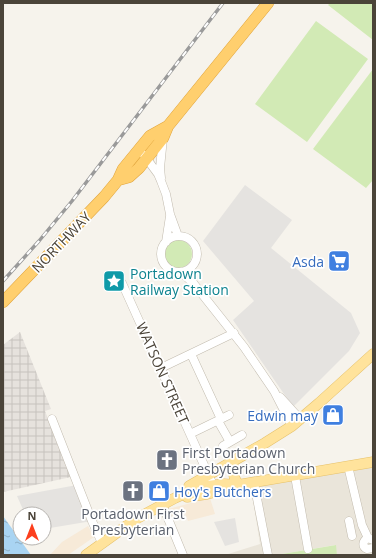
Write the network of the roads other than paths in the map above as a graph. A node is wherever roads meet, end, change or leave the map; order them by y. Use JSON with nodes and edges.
{"nodes":[{"id":1,"x":268,"y":3,"type":"edge"},
{"id":2,"x":168,"y":126,"type":"junction"},
{"id":3,"x":163,"y":138,"type":"junction"},
{"id":4,"x":138,"y":150,"type":"junction"},
{"id":5,"x":147,"y":157,"type":"junction"},
{"id":6,"x":118,"y":180,"type":"junction"},
{"id":7,"x":161,"y":181,"type":"junction"},
{"id":8,"x":170,"y":214,"type":"junction"},
{"id":9,"x":178,"y":236,"type":"junction"},
{"id":10,"x":166,"y":242,"type":"junction"},
{"id":11,"x":191,"y":267,"type":"junction"},
{"id":12,"x":181,"y":272,"type":"junction"},
{"id":13,"x":122,"y":283,"type":"dead end"},
{"id":14,"x":194,"y":284,"type":"junction"},
{"id":15,"x":3,"y":302,"type":"edge"},
{"id":16,"x":234,"y":333,"type":"junction"},
{"id":17,"x":191,"y":354,"type":"junction"},
{"id":18,"x":373,"y":354,"type":"edge"},
{"id":19,"x":161,"y":368,"type":"junction"},
{"id":20,"x":274,"y":391,"type":"junction"},
{"id":21,"x":229,"y":415,"type":"dead end"},
{"id":22,"x":52,"y":419,"type":"dead end"},
{"id":23,"x":300,"y":419,"type":"junction"},
{"id":24,"x":220,"y":420,"type":"junction"},
{"id":25,"x":292,"y":426,"type":"junction"},
{"id":26,"x":190,"y":434,"type":"junction"},
{"id":27,"x":242,"y":435,"type":"dead end"},
{"id":28,"x":240,"y":457,"type":"junction"},
{"id":29,"x":373,"y":462,"type":"edge"},
{"id":30,"x":233,"y":466,"type":"junction"},
{"id":31,"x":348,"y":466,"type":"junction"},
{"id":32,"x":295,"y":476,"type":"junction"},
{"id":33,"x":211,"y":480,"type":"junction"},
{"id":34,"x":254,"y":483,"type":"junction"},
{"id":35,"x":239,"y":485,"type":"junction"},
{"id":36,"x":207,"y":494,"type":"junction"},
{"id":37,"x":175,"y":498,"type":"junction"},
{"id":38,"x":162,"y":504,"type":"junction"},
{"id":39,"x":362,"y":526,"type":"junction"},
{"id":40,"x":350,"y":529,"type":"dead end"},
{"id":41,"x":370,"y":539,"type":"edge"},
{"id":42,"x":102,"y":543,"type":"junction"},
{"id":43,"x":308,"y":549,"type":"dead end"},
{"id":44,"x":372,"y":550,"type":"edge"},
{"id":45,"x":86,"y":555,"type":"edge"},
{"id":46,"x":183,"y":555,"type":"edge"},
{"id":47,"x":268,"y":555,"type":"edge"}],
"edges":[{"from":1,"to":2,"type":"highway","name":"NORTHWAY"},
{"from":2,"to":3,"type":"highway","name":"NORTHWAY"},
{"from":2,"to":4,"type":"highway","name":"NORTHWAY"},
{"from":3,"to":5,"type":"highway","name":"NORTHWAY"},
{"from":3,"to":7,"type":"street"},
{"from":4,"to":5,"type":"street"},
{"from":4,"to":6,"type":"highway","name":"NORTHWAY"},
{"from":5,"to":6,"type":"highway","name":"NORTHWAY"},
{"from":5,"to":7,"type":"street"},
{"from":6,"to":15,"type":"highway","name":"NORTHWAY"},
{"from":7,"to":8,"type":"street"},
{"from":8,"to":9,"type":"street"},
{"from":8,"to":10,"type":"street"},
{"from":9,"to":10,"type":"street"},
{"from":9,"to":11,"type":"street"},
{"from":10,"to":12,"type":"street"},
{"from":11,"to":12,"type":"street"},
{"from":11,"to":14,"type":"street"},
{"from":12,"to":14,"type":"street"},
{"from":13,"to":19,"type":"street","name":"WATSON STREET"},
{"from":14,"to":16,"type":"street"},
{"from":16,"to":17,"type":"street"},
{"from":16,"to":20,"type":"street"},
{"from":17,"to":19,"type":"street"},
{"from":17,"to":24,"type":"street"},
{"from":18,"to":23,"type":"main road"},
{"from":19,"to":26,"type":"street","name":"WATSON STREET"},
{"from":20,"to":23,"type":"street"},
{"from":20,"to":25,"type":"street"},
{"from":21,"to":24,"type":"street"},
{"from":22,"to":42,"type":"street"},
{"from":23,"to":25,"type":"main road"},
{"from":24,"to":26,"type":"street"},
{"from":24,"to":27,"type":"street"},
{"from":25,"to":28,"type":"main road"},
{"from":26,"to":33,"type":"street","name":"WATSON STREET"},
{"from":28,"to":30,"type":"main road"},
{"from":28,"to":33,"type":"main road"},
{"from":29,"to":31,"type":"main road"},
{"from":30,"to":33,"type":"main road"},
{"from":30,"to":35,"type":"main road"},
{"from":31,"to":32,"type":"main road"},
{"from":31,"to":39,"type":"street"},
{"from":32,"to":34,"type":"main road"},
{"from":32,"to":43,"type":"street"},
{"from":33,"to":35,"type":"main road"},
{"from":33,"to":36,"type":"main road"},
{"from":33,"to":37,"type":"main road"},
{"from":34,"to":35,"type":"main road"},
{"from":34,"to":47,"type":"street"},
{"from":35,"to":36,"type":"main road"},
{"from":36,"to":37,"type":"main road"},
{"from":37,"to":38,"type":"main road"},
{"from":38,"to":42,"type":"main road"},
{"from":38,"to":46,"type":"street"},
{"from":39,"to":40,"type":"street"},
{"from":39,"to":41,"type":"street"},
{"from":41,"to":44,"type":"street"},
{"from":42,"to":45,"type":"main road"}]}
